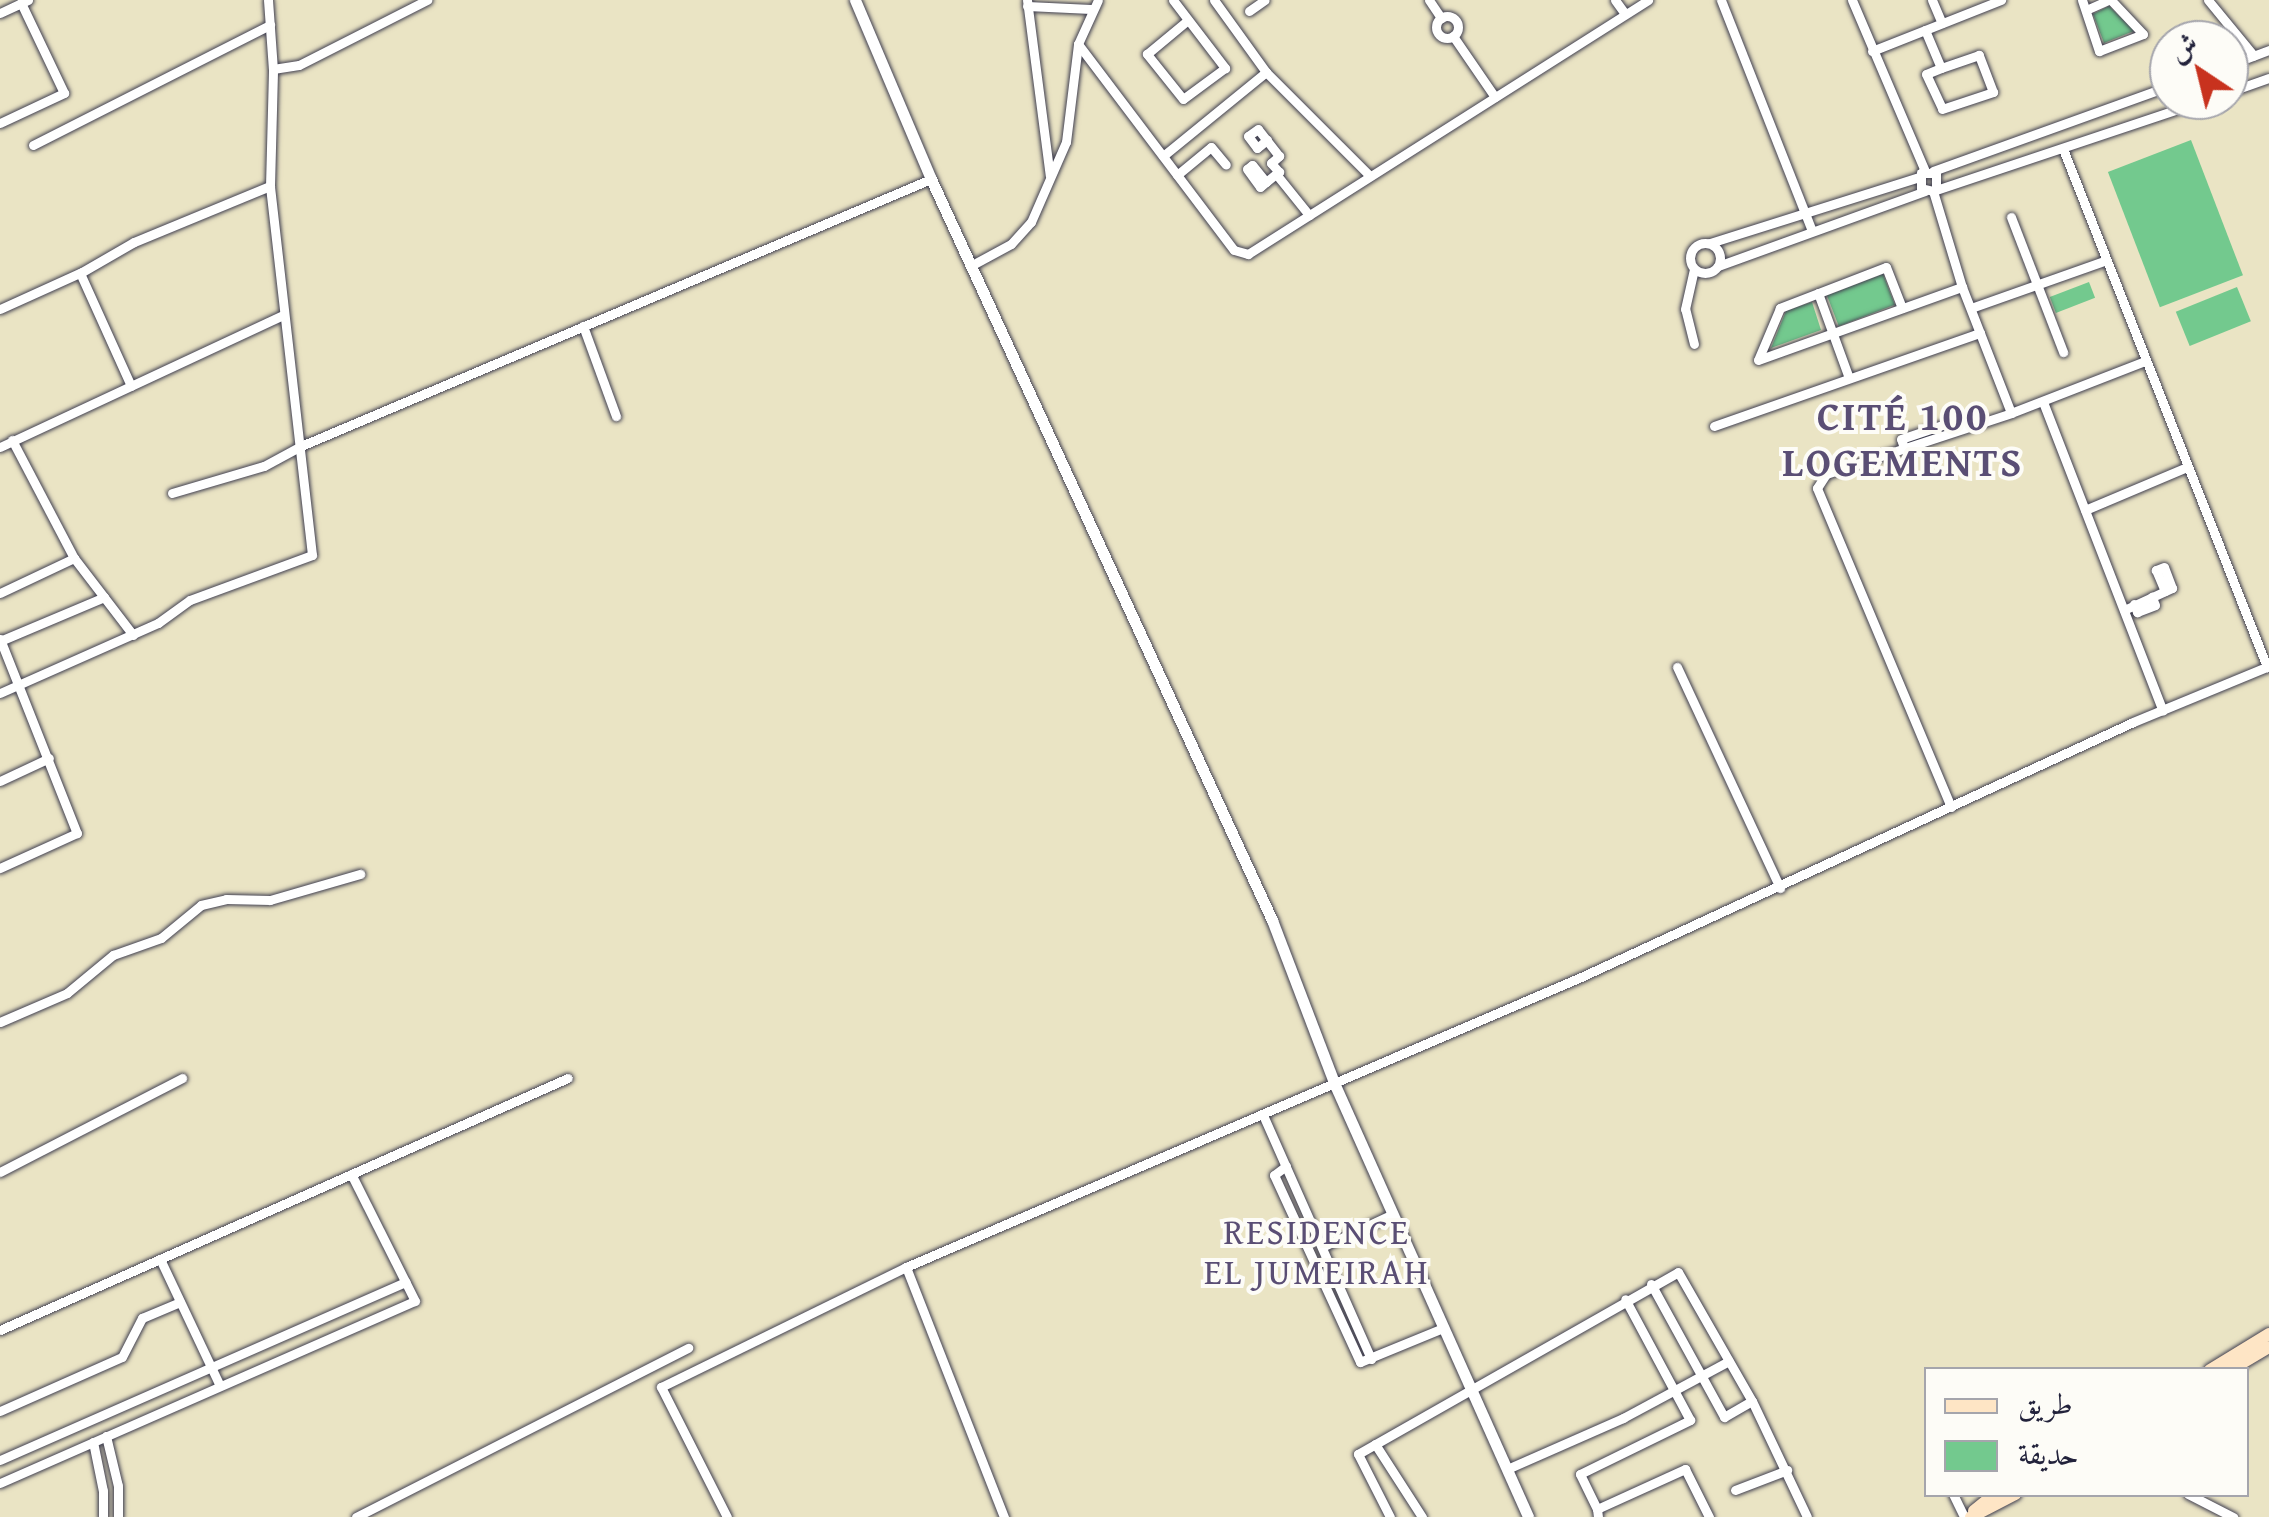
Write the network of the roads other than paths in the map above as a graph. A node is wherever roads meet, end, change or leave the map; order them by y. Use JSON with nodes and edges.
{"nodes":[{"id":1,"x":268,"y":0,"type":"edge"},
{"id":2,"x":428,"y":0,"type":"edge"},
{"id":3,"x":855,"y":0,"type":"edge"},
{"id":4,"x":1174,"y":0,"type":"edge"},
{"id":5,"x":1214,"y":0,"type":"edge"},
{"id":6,"x":1265,"y":0,"type":"edge"},
{"id":7,"x":1429,"y":0,"type":"edge"},
{"id":8,"x":1615,"y":0,"type":"edge"},
{"id":9,"x":1648,"y":0,"type":"edge"},
{"id":10,"x":1721,"y":0,"type":"edge"},
{"id":11,"x":1852,"y":0,"type":"edge"},
{"id":12,"x":1932,"y":0,"type":"edge"},
{"id":13,"x":2001,"y":0,"type":"edge"},
{"id":14,"x":2109,"y":0,"type":"edge"},
{"id":15,"x":2208,"y":0,"type":"edge"},
{"id":16,"x":24,"y":2,"type":"edge"},
{"id":17,"x":1027,"y":3,"type":"edge"},
{"id":18,"x":1094,"y":5,"type":"edge"},
{"id":19,"x":2084,"y":5,"type":"edge"},
{"id":20,"x":1249,"y":11,"type":"dead end"},
{"id":21,"x":0,"y":13,"type":"edge"},
{"id":22,"x":1625,"y":14,"type":"junction"},
{"id":23,"x":1188,"y":20,"type":"junction"},
{"id":24,"x":1942,"y":23,"type":"junction"},
{"id":25,"x":270,"y":25,"type":"junction"},
{"id":26,"x":1925,"y":30,"type":"junction"},
{"id":27,"x":1078,"y":44,"type":"junction"},
{"id":28,"x":2269,"y":50,"type":"edge"},
{"id":29,"x":1872,"y":51,"type":"junction"},
{"id":30,"x":2254,"y":56,"type":"junction"},
{"id":31,"x":2249,"y":58,"type":"edge"},
{"id":32,"x":1941,"y":68,"type":"junction"},
{"id":33,"x":273,"y":69,"type":"junction"},
{"id":34,"x":1266,"y":72,"type":"junction"},
{"id":35,"x":2149,"y":93,"type":"edge"},
{"id":36,"x":1495,"y":97,"type":"junction"},
{"id":37,"x":2149,"y":120,"type":"edge"},
{"id":38,"x":0,"y":123,"type":"edge"},
{"id":39,"x":1267,"y":140,"type":"dead end"},
{"id":40,"x":34,"y":144,"type":"dead end"},
{"id":41,"x":2063,"y":149,"type":"junction"},
{"id":42,"x":1163,"y":156,"type":"junction"},
{"id":43,"x":1226,"y":165,"type":"dead end"},
{"id":44,"x":1925,"y":173,"type":"junction"},
{"id":45,"x":1276,"y":174,"type":"junction"},
{"id":46,"x":1177,"y":175,"type":"junction"},
{"id":47,"x":1370,"y":176,"type":"junction"},
{"id":48,"x":1050,"y":178,"type":"junction"},
{"id":49,"x":931,"y":179,"type":"junction"},
{"id":50,"x":1266,"y":182,"type":"dead end"},
{"id":51,"x":270,"y":186,"type":"junction"},
{"id":52,"x":1931,"y":190,"type":"junction"},
{"id":53,"x":1309,"y":215,"type":"junction"},
{"id":54,"x":1808,"y":215,"type":"junction"},
{"id":55,"x":2010,"y":217,"type":"dead end"},
{"id":56,"x":1812,"y":232,"type":"junction"},
{"id":57,"x":1710,"y":243,"type":"junction"},
{"id":58,"x":2104,"y":261,"type":"junction"},
{"id":59,"x":974,"y":264,"type":"junction"},
{"id":60,"x":1718,"y":266,"type":"junction"},
{"id":61,"x":1694,"y":269,"type":"junction"},
{"id":62,"x":80,"y":273,"type":"junction"},
{"id":63,"x":2037,"y":284,"type":"junction"},
{"id":64,"x":1962,"y":286,"type":"junction"},
{"id":65,"x":1818,"y":293,"type":"junction"},
{"id":66,"x":1902,"y":308,"type":"junction"},
{"id":67,"x":1971,"y":308,"type":"junction"},
{"id":68,"x":0,"y":310,"type":"edge"},
{"id":69,"x":284,"y":315,"type":"junction"},
{"id":70,"x":582,"y":326,"type":"junction"},
{"id":71,"x":1832,"y":333,"type":"junction"},
{"id":72,"x":1980,"y":333,"type":"junction"},
{"id":73,"x":1694,"y":344,"type":"dead end"},
{"id":74,"x":2063,"y":352,"type":"dead end"},
{"id":75,"x":2144,"y":361,"type":"junction"},
{"id":76,"x":1849,"y":378,"type":"junction"},
{"id":77,"x":131,"y":386,"type":"junction"},
{"id":78,"x":2043,"y":402,"type":"junction"},
{"id":79,"x":2010,"y":412,"type":"junction"},
{"id":80,"x":616,"y":416,"type":"dead end"},
{"id":81,"x":1714,"y":426,"type":"dead end"},
{"id":82,"x":12,"y":440,"type":"junction"},
{"id":83,"x":302,"y":446,"type":"junction"},
{"id":84,"x":0,"y":447,"type":"edge"},
{"id":85,"x":2187,"y":467,"type":"junction"},
{"id":86,"x":172,"y":493,"type":"dead end"},
{"id":87,"x":2085,"y":510,"type":"junction"},
{"id":88,"x":74,"y":558,"type":"junction"},
{"id":89,"x":2,"y":589,"type":"edge"},
{"id":90,"x":2165,"y":591,"type":"dead end"},
{"id":91,"x":104,"y":596,"type":"junction"},
{"id":92,"x":2129,"y":607,"type":"junction"},
{"id":93,"x":133,"y":635,"type":"junction"},
{"id":94,"x":0,"y":640,"type":"edge"},
{"id":95,"x":2268,"y":666,"type":"edge"},
{"id":96,"x":1677,"y":667,"type":"dead end"},
{"id":97,"x":20,"y":685,"type":"junction"},
{"id":98,"x":0,"y":694,"type":"edge"},
{"id":99,"x":2163,"y":711,"type":"junction"},
{"id":100,"x":48,"y":758,"type":"junction"},
{"id":101,"x":0,"y":781,"type":"edge"},
{"id":102,"x":1951,"y":807,"type":"junction"},
{"id":103,"x":0,"y":868,"type":"edge"},
{"id":104,"x":360,"y":874,"type":"dead end"},
{"id":105,"x":1780,"y":888,"type":"junction"},
{"id":106,"x":0,"y":1022,"type":"edge"},
{"id":107,"x":182,"y":1078,"type":"dead end"},
{"id":108,"x":568,"y":1078,"type":"dead end"},
{"id":109,"x":1335,"y":1085,"type":"junction"},
{"id":110,"x":1263,"y":1115,"type":"junction"},
{"id":111,"x":1286,"y":1166,"type":"junction"},
{"id":112,"x":0,"y":1172,"type":"edge"},
{"id":113,"x":351,"y":1174,"type":"junction"},
{"id":114,"x":1393,"y":1214,"type":"junction"},
{"id":115,"x":1322,"y":1247,"type":"junction"},
{"id":116,"x":160,"y":1259,"type":"junction"},
{"id":117,"x":906,"y":1267,"type":"junction"},
{"id":118,"x":406,"y":1282,"type":"junction"},
{"id":119,"x":1651,"y":1284,"type":"junction"},
{"id":120,"x":1624,"y":1299,"type":"junction"},
{"id":121,"x":180,"y":1302,"type":"junction"},
{"id":122,"x":1443,"y":1328,"type":"junction"},
{"id":123,"x":0,"y":1330,"type":"edge"},
{"id":124,"x":2269,"y":1334,"type":"edge"},
{"id":125,"x":2269,"y":1346,"type":"edge"},
{"id":126,"x":688,"y":1348,"type":"dead end"},
{"id":127,"x":1371,"y":1359,"type":"junction"},
{"id":128,"x":1729,"y":1360,"type":"junction"},
{"id":129,"x":2215,"y":1367,"type":"edge"},
{"id":130,"x":2235,"y":1367,"type":"edge"},
{"id":131,"x":211,"y":1368,"type":"junction"},
{"id":132,"x":1703,"y":1376,"type":"junction"},
{"id":133,"x":220,"y":1386,"type":"junction"},
{"id":134,"x":1472,"y":1389,"type":"junction"},
{"id":135,"x":1675,"y":1391,"type":"junction"},
{"id":136,"x":1752,"y":1401,"type":"junction"},
{"id":137,"x":0,"y":1411,"type":"edge"},
{"id":138,"x":106,"y":1436,"type":"junction"},
{"id":139,"x":94,"y":1442,"type":"junction"},
{"id":140,"x":1376,"y":1444,"type":"junction"},
{"id":141,"x":0,"y":1460,"type":"edge"},
{"id":142,"x":1507,"y":1469,"type":"junction"},
{"id":143,"x":1787,"y":1470,"type":"junction"},
{"id":144,"x":0,"y":1483,"type":"edge"},
{"id":145,"x":1735,"y":1490,"type":"dead end"},
{"id":146,"x":1991,"y":1497,"type":"edge"},
{"id":147,"x":2009,"y":1497,"type":"edge"},
{"id":148,"x":2194,"y":1497,"type":"edge"},
{"id":149,"x":1598,"y":1513,"type":"edge"},
{"id":150,"x":1705,"y":1516,"type":"edge"},
{"id":151,"x":103,"y":1517,"type":"edge"},
{"id":152,"x":118,"y":1517,"type":"edge"},
{"id":153,"x":356,"y":1517,"type":"edge"},
{"id":154,"x":727,"y":1517,"type":"edge"},
{"id":155,"x":1004,"y":1517,"type":"edge"},
{"id":156,"x":1390,"y":1517,"type":"edge"},
{"id":157,"x":1422,"y":1517,"type":"edge"},
{"id":158,"x":1528,"y":1517,"type":"edge"},
{"id":159,"x":1807,"y":1517,"type":"edge"},
{"id":160,"x":1967,"y":1517,"type":"edge"},
{"id":161,"x":2233,"y":1517,"type":"edge"}],
"edges":[{"from":1,"to":25,"type":"street"},
{"from":2,"to":33,"type":"street"},
{"from":3,"to":49,"type":"street"},
{"from":4,"to":23,"type":"street"},
{"from":5,"to":34,"type":"street"},
{"from":6,"to":20,"type":"street"},
{"from":7,"to":36,"type":"street"},
{"from":8,"to":22,"type":"street"},
{"from":9,"to":22,"type":"street"},
{"from":10,"to":54,"type":"street"},
{"from":11,"to":29,"type":"street"},
{"from":12,"to":24,"type":"street"},
{"from":13,"to":24,"type":"street"},
{"from":14,"to":19,"type":"street"},
{"from":14,"to":19,"type":"street"},
{"from":15,"to":30,"type":"street"},
{"from":16,"to":21,"type":"street"},
{"from":16,"to":38,"type":"street"},
{"from":17,"to":18,"type":"street"},
{"from":17,"to":48,"type":"street"},
{"from":18,"to":27,"type":"street"},
{"from":22,"to":36,"type":"street"},
{"from":23,"to":23,"type":"street"},
{"from":24,"to":26,"type":"street"},
{"from":25,"to":33,"type":"street"},
{"from":25,"to":40,"type":"street"},
{"from":26,"to":29,"type":"street"},
{"from":26,"to":32,"type":"street"},
{"from":27,"to":42,"type":"street"},
{"from":27,"to":48,"type":"street"},
{"from":28,"to":30,"type":"street"},
{"from":29,"to":44,"type":"street"},
{"from":30,"to":31,"type":"street"},
{"from":32,"to":32,"type":"street"},
{"from":33,"to":51,"type":"street"},
{"from":34,"to":42,"type":"street"},
{"from":34,"to":47,"type":"street"},
{"from":35,"to":44,"type":"street"},
{"from":36,"to":47,"type":"street"},
{"from":37,"to":41,"type":"street"},
{"from":39,"to":45,"type":"street"},
{"from":41,"to":52,"type":"street"},
{"from":41,"to":58,"type":"street"},
{"from":42,"to":46,"type":"street"},
{"from":43,"to":46,"type":"street"},
{"from":44,"to":52,"type":"street"},
{"from":44,"to":52,"type":"street"},
{"from":44,"to":54,"type":"street"},
{"from":45,"to":50,"type":"street"},
{"from":45,"to":53,"type":"street"},
{"from":46,"to":53,"type":"street"},
{"from":47,"to":53,"type":"street"},
{"from":48,"to":59,"type":"street"},
{"from":49,"to":59,"type":"street"},
{"from":49,"to":70,"type":"street"},
{"from":51,"to":62,"type":"street"},
{"from":51,"to":69,"type":"street"},
{"from":52,"to":56,"type":"street"},
{"from":52,"to":64,"type":"street"},
{"from":54,"to":56,"type":"street"},
{"from":54,"to":57,"type":"street"},
{"from":55,"to":63,"type":"street"},
{"from":56,"to":60,"type":"street"},
{"from":57,"to":60,"type":"street"},
{"from":57,"to":61,"type":"street"},
{"from":58,"to":63,"type":"street"},
{"from":58,"to":75,"type":"street"},
{"from":59,"to":109,"type":"street"},
{"from":60,"to":61,"type":"street"},
{"from":61,"to":73,"type":"street"},
{"from":62,"to":68,"type":"street"},
{"from":62,"to":77,"type":"street"},
{"from":63,"to":67,"type":"street"},
{"from":63,"to":74,"type":"street"},
{"from":64,"to":66,"type":"street"},
{"from":64,"to":67,"type":"street"},
{"from":65,"to":66,"type":"street"},
{"from":65,"to":71,"type":"street"},
{"from":65,"to":71,"type":"street"},
{"from":66,"to":71,"type":"street"},
{"from":67,"to":72,"type":"street"},
{"from":69,"to":77,"type":"street"},
{"from":69,"to":83,"type":"street"},
{"from":70,"to":80,"type":"street"},
{"from":70,"to":83,"type":"street"},
{"from":71,"to":76,"type":"street"},
{"from":72,"to":76,"type":"street"},
{"from":72,"to":79,"type":"street"},
{"from":75,"to":78,"type":"street"},
{"from":75,"to":85,"type":"street"},
{"from":76,"to":81,"type":"street"},
{"from":77,"to":82,"type":"street"},
{"from":78,"to":79,"type":"street"},
{"from":78,"to":87,"type":"street"},
{"from":79,"to":102,"type":"street"},
{"from":82,"to":84,"type":"street"},
{"from":82,"to":88,"type":"street"},
{"from":83,"to":86,"type":"street"},
{"from":83,"to":93,"type":"street"},
{"from":85,"to":87,"type":"street"},
{"from":85,"to":95,"type":"street"},
{"from":87,"to":92,"type":"street"},
{"from":88,"to":89,"type":"street"},
{"from":88,"to":91,"type":"street"},
{"from":90,"to":92,"type":"street"},
{"from":91,"to":93,"type":"street"},
{"from":91,"to":94,"type":"street"},
{"from":92,"to":99,"type":"street"},
{"from":93,"to":97,"type":"street"},
{"from":94,"to":97,"type":"street"},
{"from":95,"to":99,"type":"street"},
{"from":96,"to":105,"type":"street"},
{"from":97,"to":98,"type":"street"},
{"from":97,"to":100,"type":"street"},
{"from":99,"to":102,"type":"street"},
{"from":100,"to":101,"type":"street"},
{"from":100,"to":103,"type":"street"},
{"from":102,"to":105,"type":"street"},
{"from":104,"to":106,"type":"street"},
{"from":105,"to":109,"type":"street"},
{"from":107,"to":112,"type":"street"},
{"from":108,"to":113,"type":"street"},
{"from":109,"to":110,"type":"street"},
{"from":109,"to":114,"type":"street"},
{"from":110,"to":111,"type":"street"},
{"from":110,"to":117,"type":"street"},
{"from":111,"to":115,"type":"street"},
{"from":111,"to":127,"type":"street"},
{"from":113,"to":116,"type":"street"},
{"from":113,"to":118,"type":"street"},
{"from":114,"to":115,"type":"street"},
{"from":114,"to":122,"type":"street"},
{"from":115,"to":127,"type":"street"},
{"from":116,"to":121,"type":"street"},
{"from":116,"to":123,"type":"street"},
{"from":117,"to":154,"type":"street"},
{"from":117,"to":155,"type":"street"},
{"from":118,"to":131,"type":"street"},
{"from":118,"to":133,"type":"street"},
{"from":119,"to":120,"type":"street"},
{"from":119,"to":128,"type":"street"},
{"from":119,"to":132,"type":"street"},
{"from":120,"to":134,"type":"street"},
{"from":120,"to":135,"type":"street"},
{"from":121,"to":131,"type":"street"},
{"from":121,"to":137,"type":"street"},
{"from":122,"to":127,"type":"street"},
{"from":122,"to":134,"type":"street"},
{"from":124,"to":129,"type":"main road"},
{"from":125,"to":130,"type":"main road"},
{"from":126,"to":153,"type":"street"},
{"from":128,"to":132,"type":"street"},
{"from":128,"to":136,"type":"street"},
{"from":131,"to":133,"type":"street"},
{"from":131,"to":141,"type":"street"},
{"from":132,"to":135,"type":"street"},
{"from":132,"to":136,"type":"street"},
{"from":133,"to":138,"type":"street"},
{"from":134,"to":140,"type":"street"},
{"from":134,"to":142,"type":"street"},
{"from":135,"to":142,"type":"street"},
{"from":135,"to":149,"type":"street"},
{"from":136,"to":143,"type":"street"},
{"from":138,"to":139,"type":"street"},
{"from":138,"to":152,"type":"street"},
{"from":139,"to":144,"type":"street"},
{"from":139,"to":151,"type":"street"},
{"from":140,"to":156,"type":"street"},
{"from":140,"to":157,"type":"street"},
{"from":142,"to":158,"type":"street"},
{"from":143,"to":145,"type":"street"},
{"from":143,"to":159,"type":"street"},
{"from":146,"to":160,"type":"main road"},
{"from":147,"to":160,"type":"main road"},
{"from":148,"to":161,"type":"street"},
{"from":149,"to":150,"type":"street"}]}
